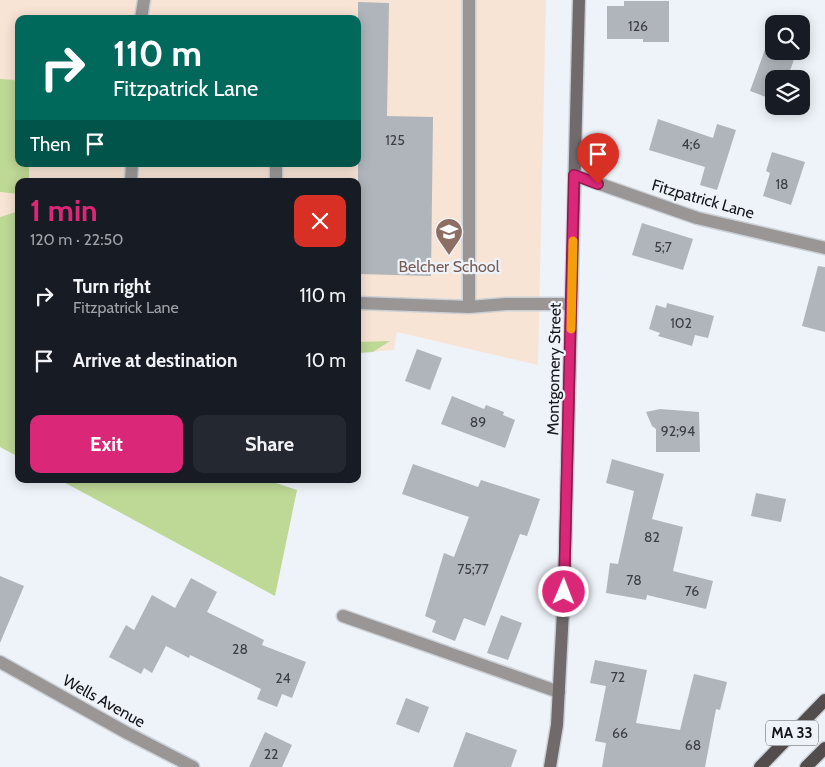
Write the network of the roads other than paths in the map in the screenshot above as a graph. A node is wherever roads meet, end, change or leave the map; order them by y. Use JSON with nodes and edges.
{"nodes":[{"id":1,"x":144,"y":0,"type":"edge"},
{"id":2,"x":468,"y":0,"type":"edge"},
{"id":3,"x":579,"y":0,"type":"edge"},
{"id":4,"x":142,"y":15,"type":"edge"},
{"id":5,"x":574,"y":175,"type":"junction"},
{"id":6,"x":825,"y":248,"type":"edge"},
{"id":7,"x":361,"y":304,"type":"edge"},
{"id":8,"x":571,"y":304,"type":"junction"},
{"id":9,"x":469,"y":307,"type":"junction"},
{"id":10,"x":343,"y":616,"type":"dead end"},
{"id":11,"x":0,"y":662,"type":"edge"},
{"id":12,"x":559,"y":692,"type":"junction"},
{"id":13,"x":825,"y":700,"type":"edge"},
{"id":14,"x":555,"y":737,"type":"junction"},
{"id":15,"x":825,"y":748,"type":"edge"},
{"id":16,"x":192,"y":767,"type":"edge"},
{"id":17,"x":550,"y":767,"type":"edge"},
{"id":18,"x":555,"y":767,"type":"edge"},
{"id":19,"x":760,"y":767,"type":"edge"},
{"id":20,"x":806,"y":767,"type":"edge"}],
"edges":[{"from":1,"to":4,"type":"street"},
{"from":2,"to":9,"type":"street"},
{"from":3,"to":5,"type":"main road","name":"Montgomery Street"},
{"from":5,"to":6,"type":"street","name":"Fitzpatrick Lane"},
{"from":5,"to":8,"type":"main road","name":"Montgomery Street"},
{"from":7,"to":9,"type":"street"},
{"from":8,"to":9,"type":"street"},
{"from":8,"to":12,"type":"main road","name":"Montgomery Street"},
{"from":10,"to":12,"type":"street"},
{"from":11,"to":16,"type":"street","name":"Wells Avenue"},
{"from":12,"to":14,"type":"main road","name":"Montgomery Street"},
{"from":13,"to":19,"type":"main road","number":"MA 33"},
{"from":14,"to":17,"type":"main road","name":"Montgomery Street"},
{"from":14,"to":18,"type":"main road","name":"Montgomery Street"},
{"from":15,"to":20,"type":"main road","number":"MA 33"}]}
